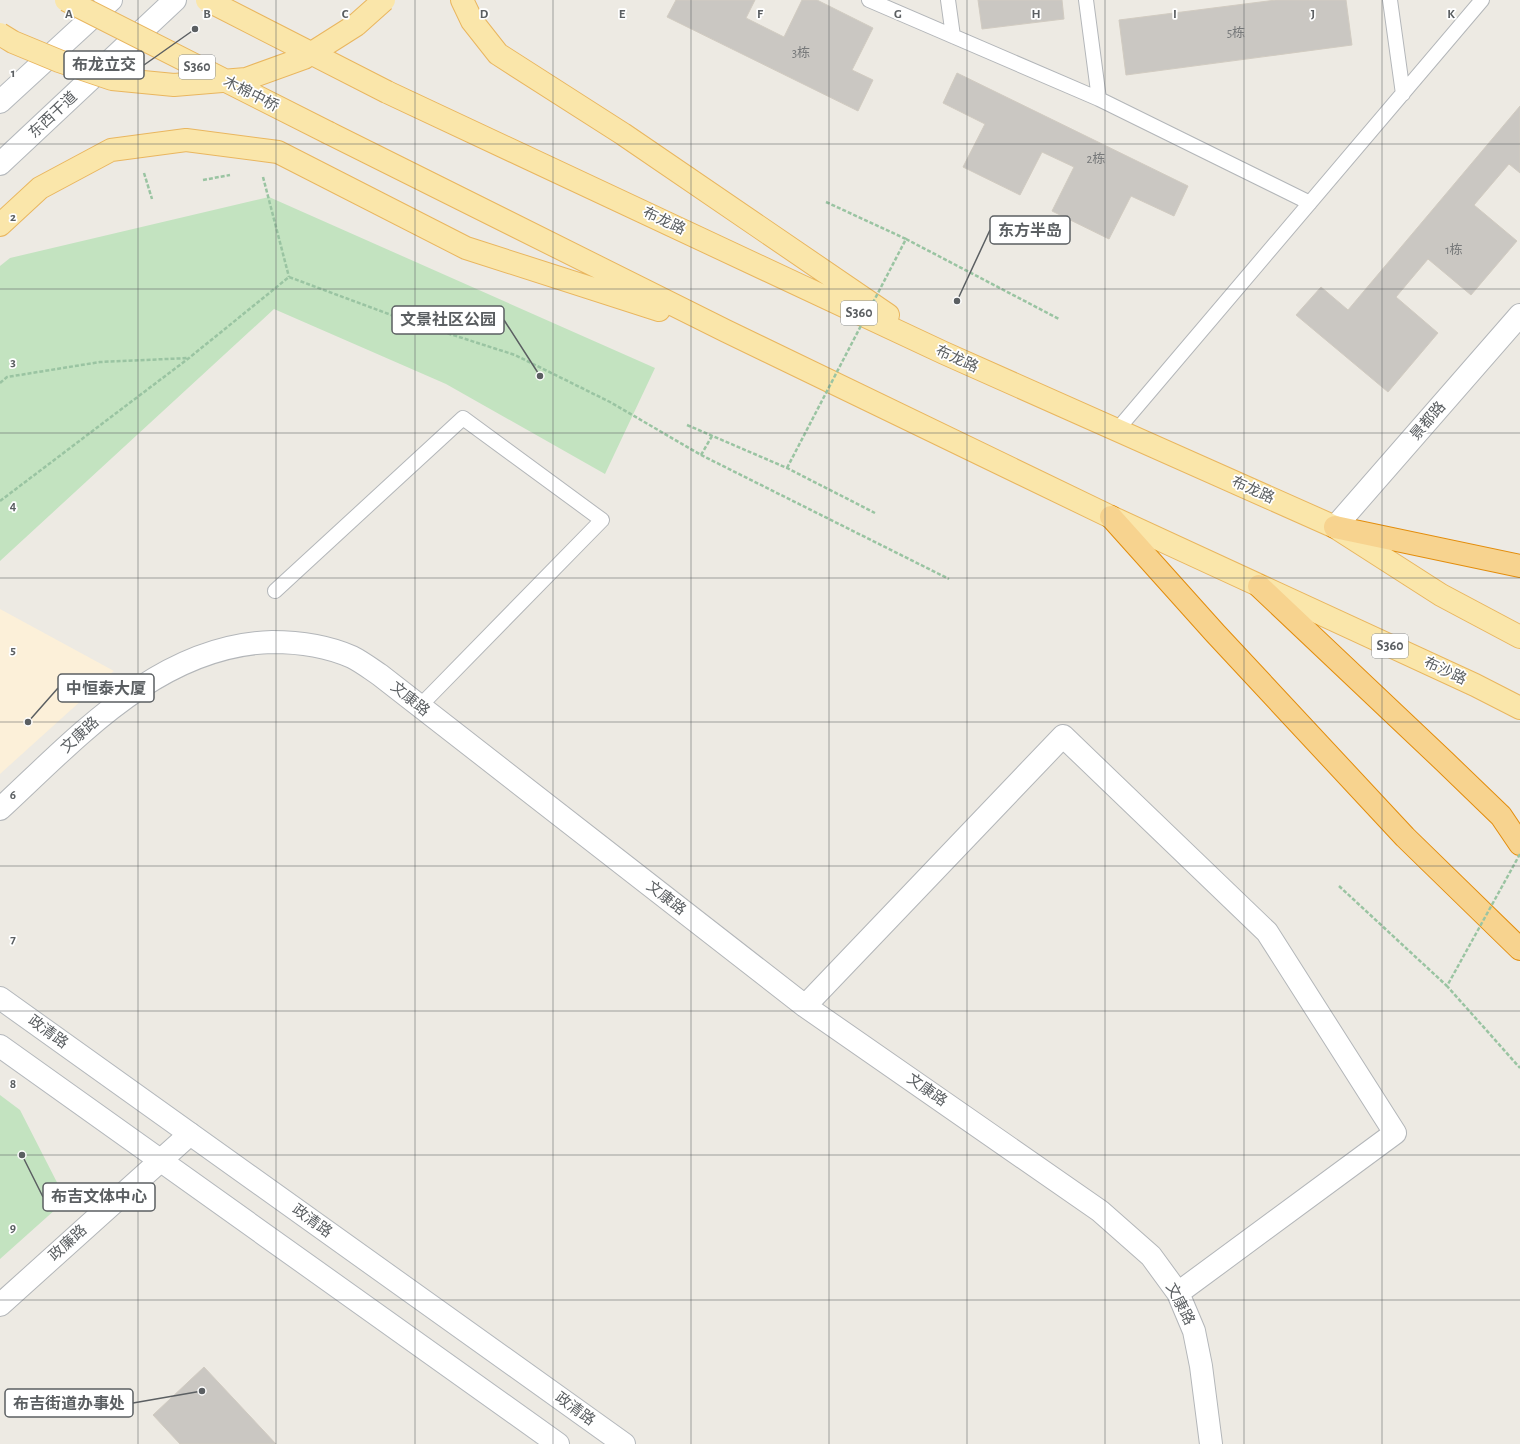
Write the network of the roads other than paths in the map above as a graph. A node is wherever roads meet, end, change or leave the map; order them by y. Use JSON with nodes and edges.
{"nodes":[{"id":1,"x":66,"y":0,"type":"edge"},
{"id":2,"x":111,"y":0,"type":"edge"},
{"id":3,"x":175,"y":0,"type":"edge"},
{"id":4,"x":207,"y":0,"type":"edge"},
{"id":5,"x":384,"y":0,"type":"edge"},
{"id":6,"x":462,"y":0,"type":"edge"},
{"id":7,"x":869,"y":0,"type":"edge"},
{"id":8,"x":948,"y":0,"type":"edge"},
{"id":9,"x":1086,"y":0,"type":"edge"},
{"id":10,"x":1390,"y":0,"type":"edge"},
{"id":11,"x":1482,"y":0,"type":"edge"},
{"id":12,"x":0,"y":34,"type":"edge"},
{"id":13,"x":952,"y":36,"type":"junction"},
{"id":14,"x":1403,"y":94,"type":"junction"},
{"id":15,"x":1099,"y":99,"type":"junction"},
{"id":16,"x":0,"y":102,"type":"edge"},
{"id":17,"x":0,"y":164,"type":"edge"},
{"id":18,"x":1310,"y":203,"type":"junction"},
{"id":19,"x":0,"y":225,"type":"edge"},
{"id":20,"x":1520,"y":316,"type":"edge"},
{"id":21,"x":726,"y":331,"type":"junction"},
{"id":22,"x":944,"y":353,"type":"junction"},
{"id":23,"x":1118,"y":430,"type":"junction"},
{"id":24,"x":1111,"y":517,"type":"junction"},
{"id":25,"x":1335,"y":527,"type":"junction"},
{"id":26,"x":1520,"y":566,"type":"edge"},
{"id":27,"x":1259,"y":586,"type":"junction"},
{"id":28,"x":275,"y":591,"type":"dead end"},
{"id":29,"x":1520,"y":637,"type":"edge"},
{"id":30,"x":419,"y":707,"type":"junction"},
{"id":31,"x":1520,"y":708,"type":"edge"},
{"id":32,"x":0,"y":809,"type":"edge"},
{"id":33,"x":1520,"y":844,"type":"edge"},
{"id":34,"x":1520,"y":948,"type":"edge"},
{"id":35,"x":0,"y":998,"type":"edge"},
{"id":36,"x":805,"y":1006,"type":"junction"},
{"id":37,"x":0,"y":1046,"type":"edge"},
{"id":38,"x":190,"y":1134,"type":"junction"},
{"id":39,"x":160,"y":1160,"type":"junction"},
{"id":40,"x":1178,"y":1293,"type":"junction"},
{"id":41,"x":0,"y":1304,"type":"edge"},
{"id":42,"x":558,"y":1444,"type":"edge"},
{"id":43,"x":624,"y":1444,"type":"edge"},
{"id":44,"x":1211,"y":1444,"type":"edge"}],
"edges":[{"from":1,"to":21,"type":"main road","name":"木棉中桥","number":"S360","bridge":true},
{"from":2,"to":16,"type":"street"},
{"from":3,"to":17,"type":"street","name":"东西干道"},
{"from":4,"to":22,"type":"main road","name":"布龙路","number":"S360","bridge":true},
{"from":5,"to":12,"type":"main road","bridge":true},
{"from":6,"to":22,"type":"main road"},
{"from":7,"to":13,"type":"lane"},
{"from":8,"to":13,"type":"lane"},
{"from":9,"to":15,"type":"lane"},
{"from":10,"to":14,"type":"lane"},
{"from":11,"to":14,"type":"lane"},
{"from":13,"to":15,"type":"lane"},
{"from":14,"to":18,"type":"lane"},
{"from":15,"to":18,"type":"lane"},
{"from":18,"to":23,"type":"lane"},
{"from":19,"to":21,"type":"main road"},
{"from":20,"to":25,"type":"street","name":"景都路"},
{"from":21,"to":24,"type":"main road","number":"S360"},
{"from":22,"to":23,"type":"main road","name":"布龙路","number":"S360"},
{"from":23,"to":25,"type":"main road","name":"布龙路","number":"S360"},
{"from":24,"to":27,"type":"main road","number":"S360"},
{"from":24,"to":34,"type":"highway"},
{"from":25,"to":26,"type":"highway"},
{"from":25,"to":29,"type":"main road","name":"布龙路","number":"S360"},
{"from":27,"to":31,"type":"main road","name":"布沙路","number":"S360"},
{"from":27,"to":33,"type":"highway"},
{"from":28,"to":30,"type":"lane"},
{"from":30,"to":32,"type":"street","name":"文康路"},
{"from":30,"to":36,"type":"street","name":"文康路"},
{"from":35,"to":38,"type":"street","name":"政清路"},
{"from":36,"to":40,"type":"street","name":"文康路"},
{"from":36,"to":40,"type":"street"},
{"from":37,"to":39,"type":"street"},
{"from":38,"to":39,"type":"street","name":"政廉路"},
{"from":38,"to":43,"type":"street","name":"政清路"},
{"from":39,"to":41,"type":"street","name":"政廉路"},
{"from":39,"to":42,"type":"street"},
{"from":40,"to":44,"type":"street","name":"文康路"}]}
